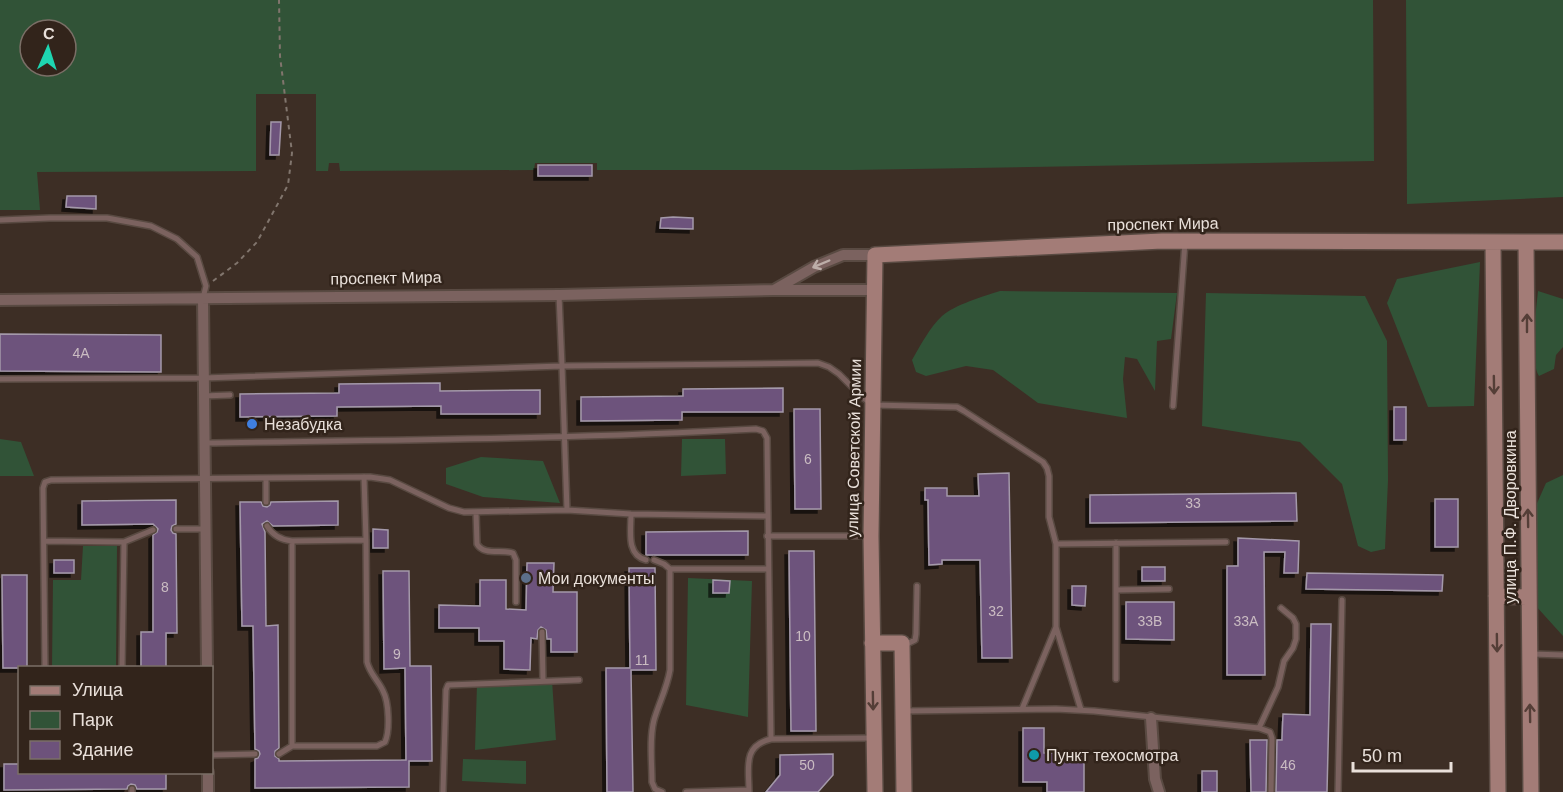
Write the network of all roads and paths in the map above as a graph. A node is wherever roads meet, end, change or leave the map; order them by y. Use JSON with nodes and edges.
{"nodes":[{"id":1,"x":279,"y":0,"type":"edge"},
{"id":2,"x":0,"y":220,"type":"edge"},
{"id":3,"x":1185,"y":241,"type":"junction"},
{"id":4,"x":1493,"y":242,"type":"junction"},
{"id":5,"x":1526,"y":242,"type":"junction"},
{"id":6,"x":1563,"y":242,"type":"edge"},
{"id":7,"x":875,"y":255,"type":"junction"},
{"id":8,"x":206,"y":286,"type":"junction"},
{"id":9,"x":773,"y":290,"type":"junction"},
{"id":10,"x":874,"y":290,"type":"junction"},
{"id":11,"x":559,"y":295,"type":"junction"},
{"id":12,"x":203,"y":298,"type":"junction"},
{"id":13,"x":0,"y":300,"type":"edge"},
{"id":14,"x":562,"y":366,"type":"junction"},
{"id":15,"x":203,"y":378,"type":"junction"},
{"id":16,"x":0,"y":379,"type":"edge"},
{"id":17,"x":230,"y":395,"type":"dead end"},
{"id":18,"x":204,"y":396,"type":"junction"},
{"id":19,"x":873,"y":405,"type":"junction"},
{"id":20,"x":1173,"y":406,"type":"dead end"},
{"id":21,"x":564,"y":437,"type":"junction"},
{"id":22,"x":204,"y":443,"type":"junction"},
{"id":23,"x":364,"y":477,"type":"junction"},
{"id":24,"x":205,"y":478,"type":"junction"},
{"id":25,"x":266,"y":478,"type":"junction"},
{"id":26,"x":266,"y":502,"type":"dead end"},
{"id":27,"x":567,"y":510,"type":"junction"},
{"id":28,"x":476,"y":512,"type":"junction"},
{"id":29,"x":631,"y":514,"type":"junction"},
{"id":30,"x":767,"y":516,"type":"junction"},
{"id":31,"x":267,"y":526,"type":"dead end"},
{"id":32,"x":176,"y":529,"type":"dead end"},
{"id":33,"x":206,"y":529,"type":"junction"},
{"id":34,"x":153,"y":530,"type":"dead end"},
{"id":35,"x":767,"y":536,"type":"junction"},
{"id":36,"x":871,"y":536,"type":"junction"},
{"id":37,"x":366,"y":540,"type":"junction"},
{"id":38,"x":44,"y":541,"type":"junction"},
{"id":39,"x":124,"y":542,"type":"junction"},
{"id":40,"x":292,"y":542,"type":"junction"},
{"id":41,"x":1226,"y":542,"type":"dead end"},
{"id":42,"x":1116,"y":543,"type":"junction"},
{"id":43,"x":1056,"y":544,"type":"junction"},
{"id":44,"x":646,"y":560,"type":"dead end"},
{"id":45,"x":654,"y":560,"type":"dead end"},
{"id":46,"x":670,"y":569,"type":"junction"},
{"id":47,"x":768,"y":569,"type":"junction"},
{"id":48,"x":916,"y":586,"type":"dead end"},
{"id":49,"x":1169,"y":589,"type":"dead end"},
{"id":50,"x":1116,"y":590,"type":"junction"},
{"id":51,"x":1496,"y":596,"type":"junction"},
{"id":52,"x":1529,"y":597,"type":"junction"},
{"id":53,"x":1342,"y":600,"type":"dead end"},
{"id":54,"x":516,"y":602,"type":"dead end"},
{"id":55,"x":1281,"y":608,"type":"dead end"},
{"id":56,"x":1056,"y":627,"type":"junction"},
{"id":57,"x":542,"y":632,"type":"dead end"},
{"id":58,"x":872,"y":643,"type":"junction"},
{"id":59,"x":902,"y":643,"type":"junction"},
{"id":60,"x":1529,"y":654,"type":"junction"},
{"id":61,"x":1563,"y":655,"type":"edge"},
{"id":62,"x":45,"y":666,"type":"edge"},
{"id":63,"x":122,"y":666,"type":"edge"},
{"id":64,"x":207,"y":666,"type":"edge"},
{"id":65,"x":579,"y":680,"type":"dead end"},
{"id":66,"x":1116,"y":680,"type":"dead end"},
{"id":67,"x":543,"y":681,"type":"junction"},
{"id":68,"x":1023,"y":709,"type":"junction"},
{"id":69,"x":1081,"y":710,"type":"junction"},
{"id":70,"x":903,"y":711,"type":"junction"},
{"id":71,"x":1151,"y":718,"type":"junction"},
{"id":72,"x":1259,"y":728,"type":"junction"},
{"id":73,"x":873,"y":738,"type":"junction"},
{"id":74,"x":771,"y":739,"type":"junction"},
{"id":75,"x":292,"y":746,"type":"junction"},
{"id":76,"x":255,"y":754,"type":"dead end"},
{"id":77,"x":279,"y":754,"type":"dead end"},
{"id":78,"x":213,"y":755,"type":"edge"},
{"id":79,"x":208,"y":774,"type":"edge"},
{"id":80,"x":749,"y":791,"type":"edge"},
{"id":81,"x":208,"y":792,"type":"edge"},
{"id":82,"x":442,"y":792,"type":"edge"},
{"id":83,"x":662,"y":792,"type":"edge"},
{"id":84,"x":687,"y":792,"type":"edge"},
{"id":85,"x":874,"y":792,"type":"edge"},
{"id":86,"x":904,"y":792,"type":"edge"},
{"id":87,"x":1159,"y":792,"type":"edge"},
{"id":88,"x":1271,"y":792,"type":"edge"},
{"id":89,"x":1338,"y":792,"type":"edge"},
{"id":90,"x":1498,"y":792,"type":"edge"},
{"id":91,"x":1531,"y":792,"type":"edge"}],
"edges":[{"from":1,"to":8,"type":"path"},
{"from":2,"to":8,"type":"lane"},
{"from":3,"to":4,"type":"street","name":"проспект Мира"},
{"from":3,"to":7,"type":"street","name":"проспект Мира"},
{"from":3,"to":20,"type":"lane"},
{"from":4,"to":5,"type":"street","name":"проспект Мира"},
{"from":4,"to":51,"type":"street","name":"улица П.Ф. Дворовкина","one_way":true},
{"from":5,"to":6,"type":"street","name":"проспект Мира"},
{"from":52,"to":5,"type":"street","name":"улица П.Ф. Дворовкина","one_way":true},
{"from":7,"to":9,"type":"street","name":"проспект Мира","one_way":true},
{"from":7,"to":10,"type":"street","name":"улица Советской Армии"},
{"from":8,"to":12,"type":"lane"},
{"from":9,"to":10,"type":"street","name":"проспект Мира"},
{"from":9,"to":11,"type":"street","name":"проспект Мира"},
{"from":10,"to":19,"type":"street","name":"улица Советской Армии"},
{"from":11,"to":12,"type":"street","name":"проспект Мира"},
{"from":11,"to":14,"type":"lane"},
{"from":12,"to":13,"type":"street","name":"проспект Мира"},
{"from":12,"to":15,"type":"street"},
{"from":14,"to":15,"type":"lane"},
{"from":14,"to":19,"type":"lane"},
{"from":14,"to":21,"type":"lane"},
{"from":15,"to":16,"type":"lane"},
{"from":15,"to":18,"type":"street"},
{"from":17,"to":18,"type":"lane"},
{"from":18,"to":22,"type":"street"},
{"from":19,"to":36,"type":"street","name":"улица Советской Армии"},
{"from":19,"to":43,"type":"lane"},
{"from":21,"to":22,"type":"lane"},
{"from":21,"to":27,"type":"lane"},
{"from":21,"to":30,"type":"lane"},
{"from":22,"to":24,"type":"street"},
{"from":23,"to":25,"type":"lane"},
{"from":23,"to":28,"type":"lane"},
{"from":23,"to":37,"type":"lane"},
{"from":24,"to":25,"type":"lane"},
{"from":24,"to":33,"type":"street"},
{"from":24,"to":38,"type":"lane"},
{"from":25,"to":26,"type":"lane"},
{"from":27,"to":28,"type":"lane"},
{"from":27,"to":29,"type":"lane"},
{"from":28,"to":54,"type":"lane"},
{"from":29,"to":30,"type":"lane"},
{"from":29,"to":44,"type":"lane"},
{"from":30,"to":35,"type":"lane"},
{"from":31,"to":40,"type":"lane"},
{"from":32,"to":33,"type":"lane"},
{"from":33,"to":64,"type":"street"},
{"from":34,"to":39,"type":"lane"},
{"from":35,"to":36,"type":"lane"},
{"from":35,"to":47,"type":"lane"},
{"from":36,"to":58,"type":"street","name":"улица Советской Армии"},
{"from":37,"to":40,"type":"lane"},
{"from":37,"to":75,"type":"lane"},
{"from":38,"to":39,"type":"lane"},
{"from":38,"to":62,"type":"lane"},
{"from":39,"to":63,"type":"lane"},
{"from":40,"to":75,"type":"lane"},
{"from":41,"to":42,"type":"lane"},
{"from":42,"to":43,"type":"lane"},
{"from":42,"to":50,"type":"lane"},
{"from":43,"to":56,"type":"lane"},
{"from":45,"to":46,"type":"lane"},
{"from":46,"to":47,"type":"lane"},
{"from":46,"to":83,"type":"lane"},
{"from":47,"to":74,"type":"lane"},
{"from":48,"to":59,"type":"lane"},
{"from":49,"to":50,"type":"lane"},
{"from":50,"to":66,"type":"lane"},
{"from":51,"to":52,"type":"street"},
{"from":51,"to":90,"type":"street","name":"улица П.Ф. Дворовкина","one_way":true},
{"from":52,"to":60,"type":"street","name":"улица П.Ф. Дворовкина"},
{"from":53,"to":89,"type":"lane"},
{"from":55,"to":72,"type":"lane"},
{"from":56,"to":68,"type":"lane"},
{"from":56,"to":69,"type":"lane"},
{"from":57,"to":67,"type":"lane"},
{"from":58,"to":59,"type":"street"},
{"from":58,"to":73,"type":"street","name":"улица Советской Армии","one_way":true},
{"from":59,"to":70,"type":"street"},
{"from":60,"to":61,"type":"lane"},
{"from":91,"to":60,"type":"street","name":"улица П.Ф. Дворовкина","one_way":true},
{"from":65,"to":67,"type":"lane"},
{"from":67,"to":82,"type":"lane"},
{"from":68,"to":69,"type":"lane"},
{"from":68,"to":70,"type":"lane"},
{"from":69,"to":71,"type":"lane"},
{"from":70,"to":86,"type":"street"},
{"from":71,"to":72,"type":"lane"},
{"from":71,"to":87,"type":"street"},
{"from":72,"to":88,"type":"lane"},
{"from":73,"to":74,"type":"lane"},
{"from":73,"to":85,"type":"street","name":"улица Советской Армии"},
{"from":74,"to":80,"type":"lane"},
{"from":75,"to":77,"type":"lane"},
{"from":76,"to":78,"type":"lane"},
{"from":79,"to":81,"type":"street"},
{"from":80,"to":84,"type":"lane"}]}
